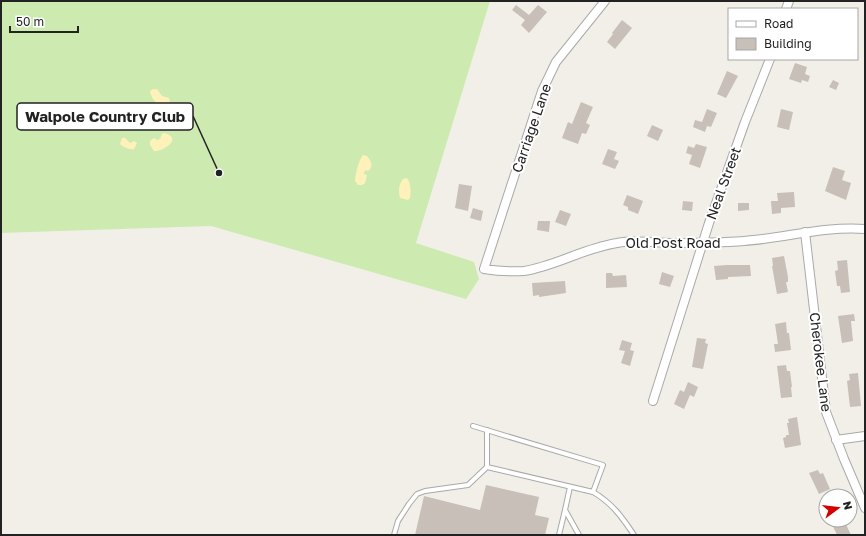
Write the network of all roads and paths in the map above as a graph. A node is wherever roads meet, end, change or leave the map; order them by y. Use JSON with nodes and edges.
{"nodes":[{"id":1,"x":605,"y":1,"type":"edge"},
{"id":2,"x":770,"y":60,"type":"edge"},
{"id":3,"x":865,"y":229,"type":"edge"},
{"id":4,"x":805,"y":232,"type":"junction"},
{"id":5,"x":703,"y":243,"type":"junction"},
{"id":6,"x":484,"y":269,"type":"joint"},
{"id":7,"x":653,"y":401,"type":"dead end"},
{"id":8,"x":473,"y":426,"type":"dead end"},
{"id":9,"x":487,"y":430,"type":"junction"},
{"id":10,"x":865,"y":436,"type":"edge"},
{"id":11,"x":836,"y":440,"type":"junction"},
{"id":12,"x":487,"y":467,"type":"junction"},
{"id":13,"x":570,"y":487,"type":"junction"},
{"id":14,"x":593,"y":492,"type":"junction"},
{"id":15,"x":865,"y":508,"type":"edge"},
{"id":16,"x":565,"y":510,"type":"junction"},
{"id":17,"x":394,"y":535,"type":"edge"},
{"id":18,"x":559,"y":535,"type":"edge"},
{"id":19,"x":579,"y":535,"type":"edge"},
{"id":20,"x":634,"y":535,"type":"edge"}],
"edges":[{"from":1,"to":6,"type":"street","name":"Carriage Lane"},
{"from":2,"to":5,"type":"street","name":"Neal Street"},
{"from":3,"to":4,"type":"street","name":"Old Post Road"},
{"from":4,"to":5,"type":"street","name":"Old Post Road"},
{"from":4,"to":11,"type":"street","name":"Cherokee Lane"},
{"from":5,"to":6,"type":"street","name":"Old Post Road"},
{"from":5,"to":7,"type":"street","name":"Neal Street"},
{"from":8,"to":9,"type":"lane"},
{"from":9,"to":12,"type":"lane"},
{"from":9,"to":14,"type":"lane"},
{"from":10,"to":11,"type":"street"},
{"from":11,"to":15,"type":"street","name":"Cherokee Lane"},
{"from":12,"to":13,"type":"lane"},
{"from":12,"to":17,"type":"lane"},
{"from":13,"to":14,"type":"lane"},
{"from":13,"to":16,"type":"lane"},
{"from":14,"to":20,"type":"lane"},
{"from":16,"to":18,"type":"lane"},
{"from":16,"to":19,"type":"lane"}]}
